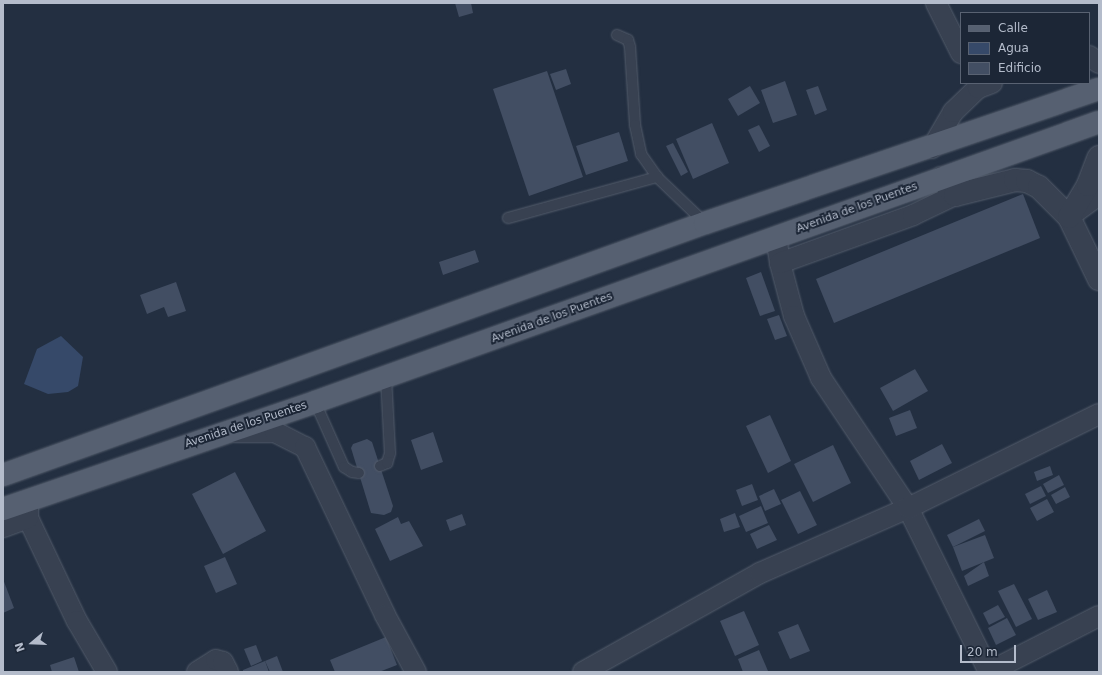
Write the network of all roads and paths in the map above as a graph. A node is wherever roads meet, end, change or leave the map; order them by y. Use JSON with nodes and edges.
{"nodes":[{"id":1,"x":936,"y":3,"type":"edge"},
{"id":2,"x":617,"y":35,"type":"dead end"},
{"id":3,"x":960,"y":51,"type":"edge"},
{"id":4,"x":1090,"y":57,"type":"edge"},
{"id":5,"x":1099,"y":62,"type":"edge"},
{"id":6,"x":982,"y":85,"type":"edge"},
{"id":7,"x":1099,"y":89,"type":"edge"},
{"id":8,"x":1099,"y":122,"type":"edge"},
{"id":9,"x":932,"y":148,"type":"junction"},
{"id":10,"x":1099,"y":157,"type":"edge"},
{"id":11,"x":657,"y":177,"type":"junction"},
{"id":12,"x":941,"y":178,"type":"junction"},
{"id":13,"x":955,"y":195,"type":"junction"},
{"id":14,"x":1099,"y":195,"type":"edge"},
{"id":15,"x":1069,"y":217,"type":"junction"},
{"id":16,"x":508,"y":218,"type":"dead end"},
{"id":17,"x":705,"y":223,"type":"junction"},
{"id":18,"x":776,"y":237,"type":"junction"},
{"id":19,"x":780,"y":263,"type":"junction"},
{"id":20,"x":1099,"y":279,"type":"edge"},
{"id":21,"x":386,"y":377,"type":"junction"},
{"id":22,"x":315,"y":402,"type":"junction"},
{"id":23,"x":1099,"y":414,"type":"edge"},
{"id":24,"x":220,"y":433,"type":"junction"},
{"id":25,"x":380,"y":466,"type":"dead end"},
{"id":26,"x":359,"y":473,"type":"dead end"},
{"id":27,"x":3,"y":475,"type":"edge"},
{"id":28,"x":908,"y":508,"type":"junction"},
{"id":29,"x":3,"y":509,"type":"edge"},
{"id":30,"x":28,"y":509,"type":"junction"},
{"id":31,"x":3,"y":527,"type":"edge"},
{"id":32,"x":1099,"y":616,"type":"edge"},
{"id":33,"x":108,"y":672,"type":"edge"},
{"id":34,"x":197,"y":672,"type":"edge"},
{"id":35,"x":228,"y":672,"type":"edge"},
{"id":36,"x":416,"y":672,"type":"edge"},
{"id":37,"x":583,"y":672,"type":"edge"},
{"id":38,"x":989,"y":672,"type":"edge"}],
"edges":[{"from":1,"to":3,"type":"street"},
{"from":2,"to":11,"type":"lane"},
{"from":4,"to":5,"type":"street"},
{"from":6,"to":9,"type":"street"},
{"from":7,"to":9,"type":"main road"},
{"from":8,"to":12,"type":"main road","name":"Avenida de los Puentes"},
{"from":9,"to":17,"type":"main road"},
{"from":10,"to":15,"type":"street"},
{"from":11,"to":16,"type":"lane"},
{"from":11,"to":17,"type":"lane"},
{"from":12,"to":13,"type":"street"},
{"from":12,"to":18,"type":"main road","name":"Avenida de los Puentes"},
{"from":13,"to":15,"type":"street"},
{"from":13,"to":19,"type":"street"},
{"from":14,"to":15,"type":"street"},
{"from":15,"to":20,"type":"street"},
{"from":17,"to":27,"type":"main road"},
{"from":18,"to":19,"type":"street"},
{"from":18,"to":21,"type":"main road","name":"Avenida de los Puentes"},
{"from":19,"to":28,"type":"street"},
{"from":21,"to":22,"type":"main road","name":"Avenida de los Puentes"},
{"from":21,"to":25,"type":"lane"},
{"from":22,"to":24,"type":"main road","name":"Avenida de los Puentes"},
{"from":22,"to":26,"type":"lane"},
{"from":23,"to":28,"type":"street"},
{"from":24,"to":30,"type":"main road","name":"Avenida de los Puentes"},
{"from":24,"to":36,"type":"street"},
{"from":28,"to":37,"type":"street"},
{"from":28,"to":38,"type":"street"},
{"from":29,"to":30,"type":"main road","name":"Avenida de los Puentes"},
{"from":30,"to":31,"type":"street"},
{"from":30,"to":33,"type":"street"},
{"from":32,"to":38,"type":"street"},
{"from":34,"to":35,"type":"street"}]}
